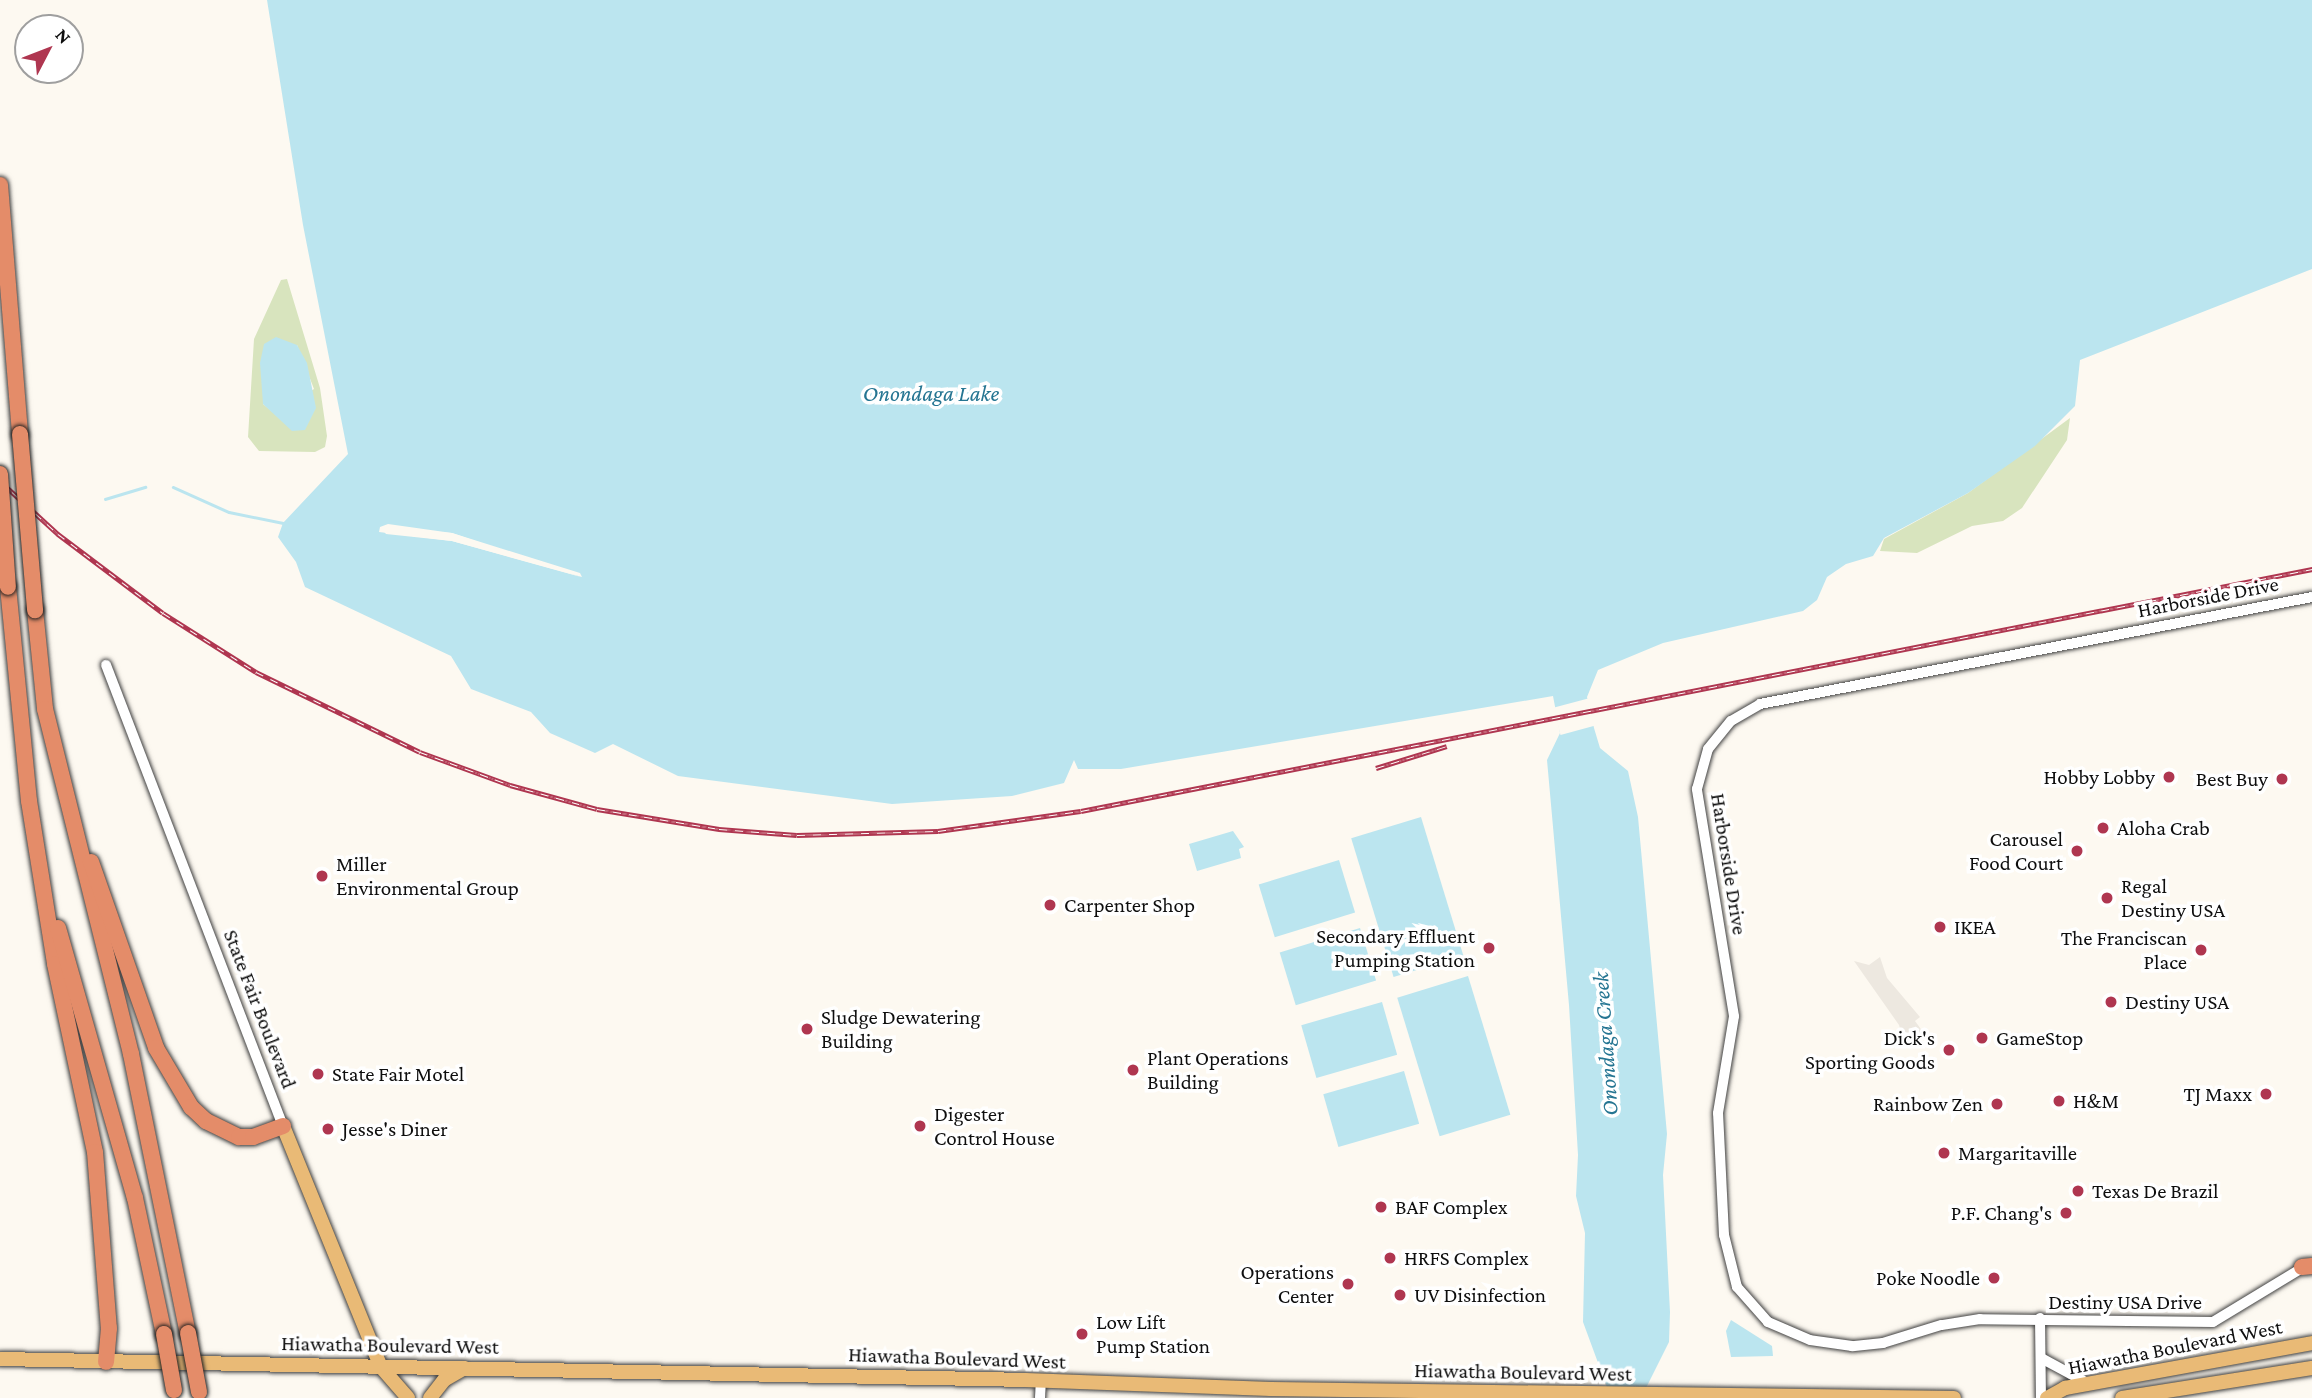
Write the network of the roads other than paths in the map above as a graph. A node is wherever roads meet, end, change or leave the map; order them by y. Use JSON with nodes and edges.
{"nodes":[{"id":1,"x":0,"y":185,"type":"edge"},
{"id":2,"x":0,"y":474,"type":"edge"},
{"id":3,"x":2312,"y":597,"type":"edge"},
{"id":4,"x":106,"y":665,"type":"dead end"},
{"id":5,"x":61,"y":784,"type":"junction"},
{"id":6,"x":40,"y":861,"type":"junction"},
{"id":7,"x":282,"y":1126,"type":"junction"},
{"id":8,"x":2309,"y":1265,"type":"edge"},
{"id":9,"x":2039,"y":1318,"type":"junction"},
{"id":10,"x":2312,"y":1343,"type":"edge"},
{"id":11,"x":2041,"y":1358,"type":"junction"},
{"id":12,"x":0,"y":1359,"type":"edge"},
{"id":13,"x":107,"y":1362,"type":"junction"},
{"id":14,"x":381,"y":1367,"type":"junction"},
{"id":15,"x":468,"y":1367,"type":"junction"},
{"id":16,"x":2312,"y":1368,"type":"edge"},
{"id":17,"x":1041,"y":1381,"type":"junction"},
{"id":18,"x":2089,"y":1384,"type":"junction"},
{"id":19,"x":175,"y":1394,"type":"edge"},
{"id":20,"x":1398,"y":1394,"type":"edge"},
{"id":21,"x":200,"y":1395,"type":"edge"},
{"id":22,"x":408,"y":1398,"type":"edge"},
{"id":23,"x":430,"y":1398,"type":"edge"},
{"id":24,"x":1040,"y":1398,"type":"edge"},
{"id":25,"x":1954,"y":1398,"type":"edge"},
{"id":26,"x":2041,"y":1398,"type":"edge"},
{"id":27,"x":2048,"y":1398,"type":"edge"},
{"id":28,"x":2122,"y":1398,"type":"edge"}],
"edges":[{"from":1,"to":5,"type":"highway","bridge":true},
{"from":2,"to":6,"type":"highway","bridge":true},
{"from":3,"to":9,"type":"street","name":"Harborside Drive"},
{"from":4,"to":7,"type":"street","name":"State Fair Boulevard"},
{"from":5,"to":7,"type":"highway"},
{"from":5,"to":21,"type":"highway","bridge":true},
{"from":6,"to":13,"type":"highway"},
{"from":6,"to":19,"type":"highway","bridge":true},
{"from":7,"to":14,"type":"main road","name":"State Fair Boulevard"},
{"from":8,"to":9,"type":"street","name":"Destiny USA Drive"},
{"from":9,"to":11,"type":"street","name":"Destiny USA Drive"},
{"from":10,"to":18,"type":"main road","name":"Hiawatha Boulevard West"},
{"from":11,"to":18,"type":"street"},
{"from":11,"to":26,"type":"street","name":"Destiny USA Drive"},
{"from":12,"to":13,"type":"main road","name":"Hiawatha Boulevard West"},
{"from":13,"to":14,"type":"main road","name":"Hiawatha Boulevard West"},
{"from":14,"to":15,"type":"main road","name":"Hiawatha Boulevard West"},
{"from":14,"to":22,"type":"main road","name":"State Fair Boulevard"},
{"from":15,"to":17,"type":"main road","name":"Hiawatha Boulevard West"},
{"from":15,"to":23,"type":"main road"},
{"from":16,"to":28,"type":"main road","name":"Hiawatha Boulevard West"},
{"from":17,"to":20,"type":"main road","name":"Hiawatha Boulevard West"},
{"from":17,"to":24,"type":"street"},
{"from":18,"to":27,"type":"main road","name":"Hiawatha Boulevard West"},
{"from":20,"to":25,"type":"main road","name":"Hiawatha Boulevard West"}]}
